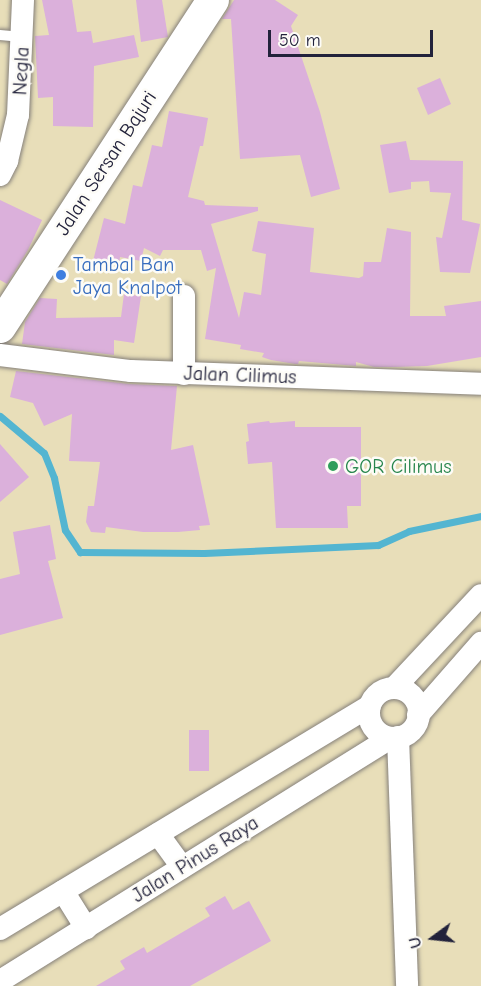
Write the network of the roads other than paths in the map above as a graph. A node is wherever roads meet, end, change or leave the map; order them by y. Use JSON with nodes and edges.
{"nodes":[{"id":1,"x":23,"y":0,"type":"edge"},
{"id":2,"x":213,"y":0,"type":"edge"},
{"id":3,"x":0,"y":35,"type":"edge"},
{"id":4,"x":23,"y":38,"type":"junction"},
{"id":5,"x":0,"y":175,"type":"edge"},
{"id":6,"x":184,"y":296,"type":"dead end"},
{"id":7,"x":5,"y":309,"type":"edge"},
{"id":8,"x":0,"y":355,"type":"edge"},
{"id":9,"x":184,"y":374,"type":"junction"},
{"id":10,"x":481,"y":384,"type":"edge"},
{"id":11,"x":481,"y":595,"type":"edge"},
{"id":12,"x":481,"y":643,"type":"edge"},
{"id":13,"x":394,"y":688,"type":"junction"},
{"id":14,"x":370,"y":706,"type":"junction"},
{"id":15,"x":418,"y":715,"type":"junction"},
{"id":16,"x":394,"y":737,"type":"junction"},
{"id":17,"x":158,"y":834,"type":"junction"},
{"id":18,"x":182,"y":867,"type":"junction"},
{"id":19,"x":63,"y":891,"type":"junction"},
{"id":20,"x":86,"y":928,"type":"junction"},
{"id":21,"x":0,"y":929,"type":"edge"},
{"id":22,"x":0,"y":981,"type":"edge"},
{"id":23,"x":407,"y":986,"type":"edge"}],
"edges":[{"from":1,"to":4,"type":"street","name":"Negla"},
{"from":2,"to":7,"type":"main road","name":"Jalan Sersan Bajuri"},
{"from":3,"to":4,"type":"lane"},
{"from":4,"to":5,"type":"street","name":"Negla"},
{"from":6,"to":9,"type":"street"},
{"from":8,"to":9,"type":"street","name":"Jalan Cilimus"},
{"from":9,"to":10,"type":"street","name":"Jalan Cilimus"},
{"from":11,"to":13,"type":"street","name":"Jalan Pinus Raya"},
{"from":12,"to":15,"type":"street","name":"Jalan Pinus Raya"},
{"from":13,"to":14,"type":"street","name":"Jalan Pinus Raya"},
{"from":13,"to":15,"type":"street"},
{"from":14,"to":16,"type":"street"},
{"from":14,"to":17,"type":"street","name":"Jalan Pinus Raya"},
{"from":15,"to":16,"type":"street","name":"Jalan Pinus Raya"},
{"from":16,"to":18,"type":"street","name":"Jalan Pinus Raya"},
{"from":16,"to":23,"type":"street"},
{"from":17,"to":18,"type":"street"},
{"from":17,"to":19,"type":"street","name":"Jalan Pinus Raya"},
{"from":18,"to":20,"type":"street","name":"Jalan Pinus Raya"},
{"from":19,"to":20,"type":"street"},
{"from":19,"to":21,"type":"street","name":"Jalan Pinus Raya"},
{"from":20,"to":22,"type":"street","name":"Jalan Pinus Raya"}]}
